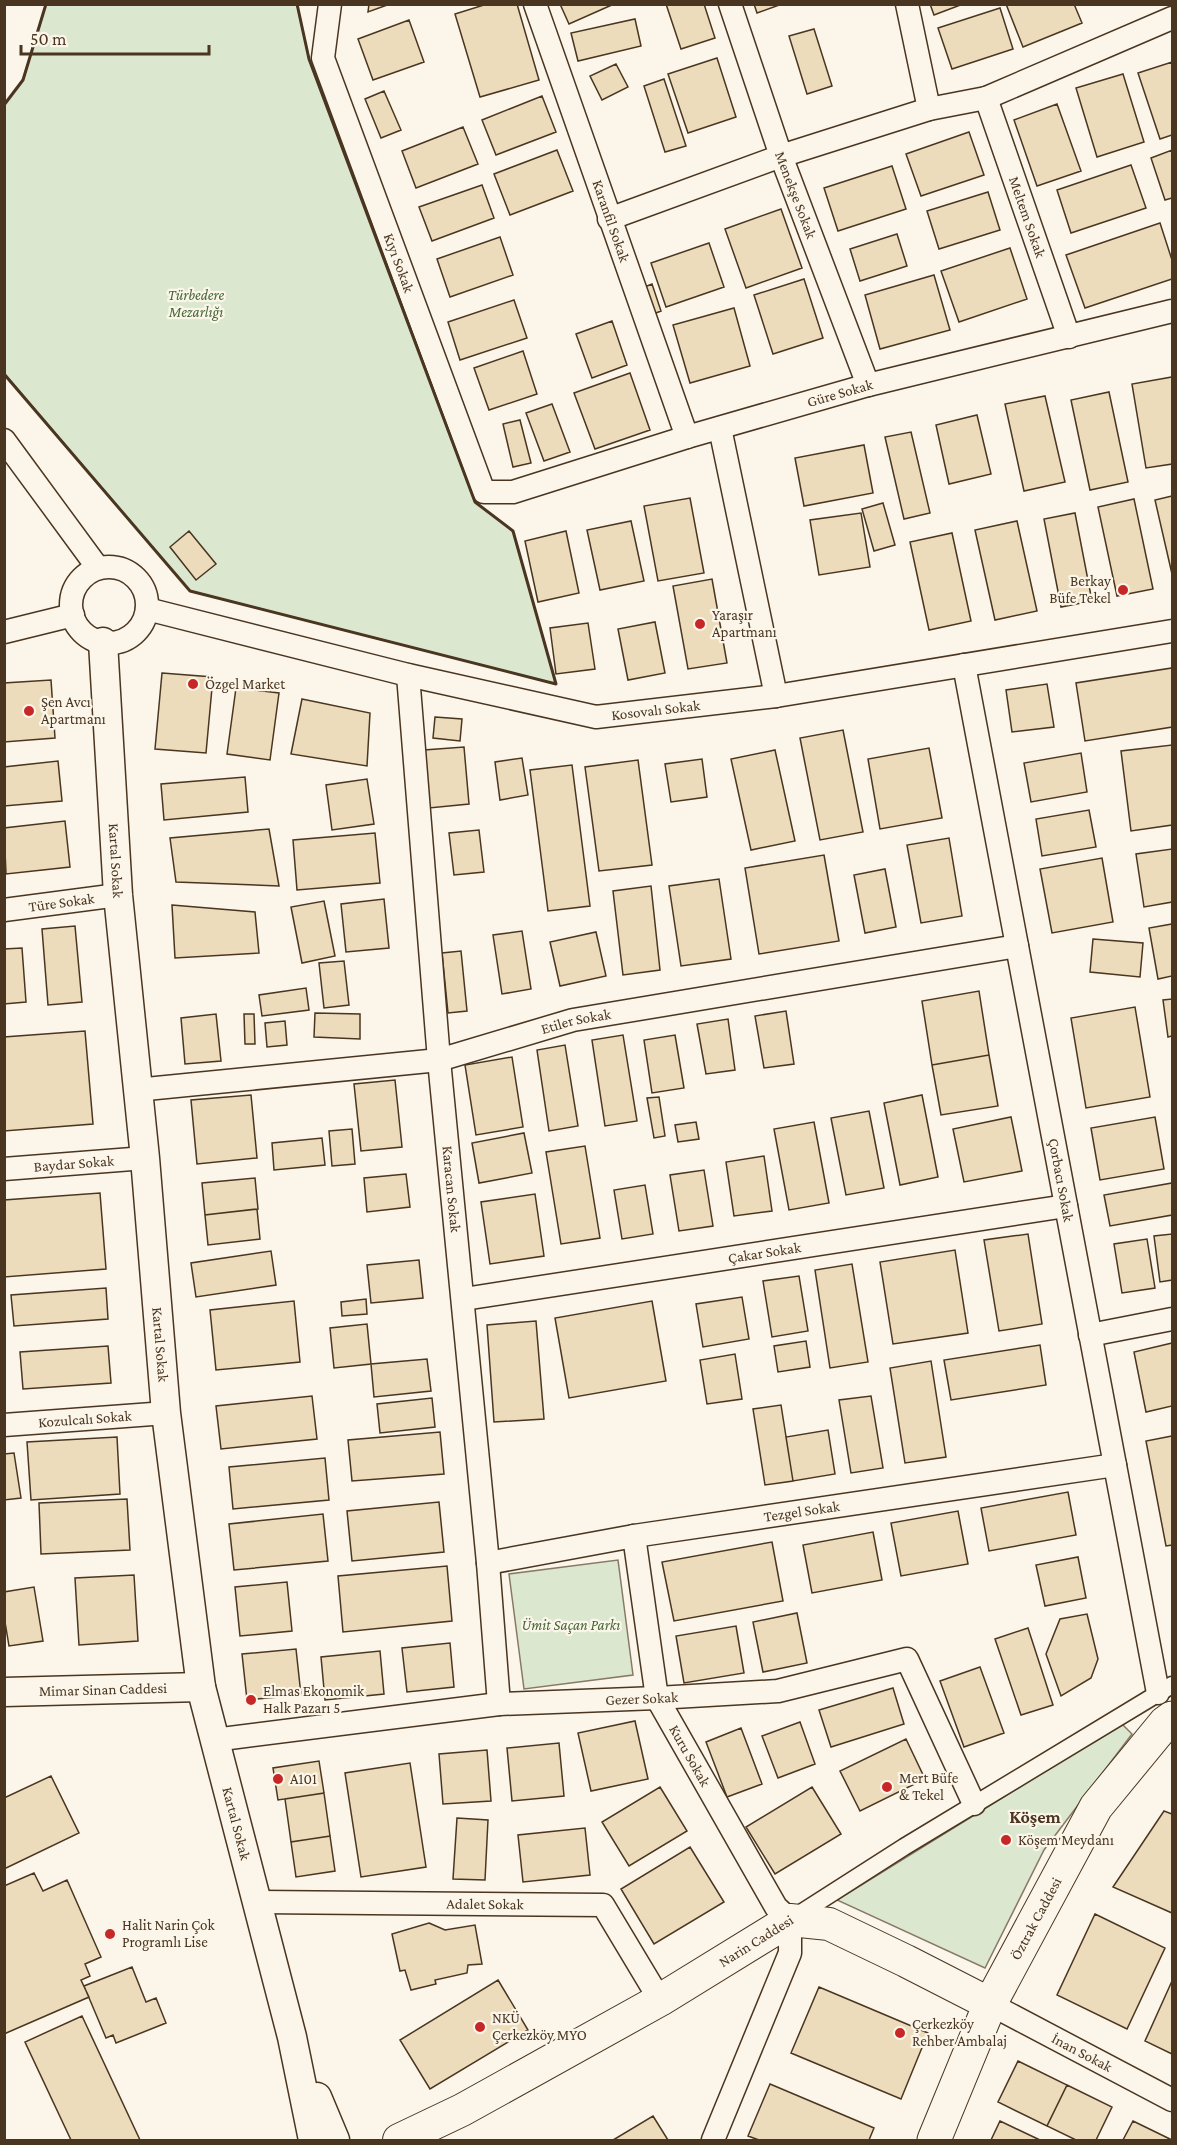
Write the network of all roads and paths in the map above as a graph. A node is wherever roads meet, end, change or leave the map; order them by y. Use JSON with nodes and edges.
{"nodes":[{"id":1,"x":330,"y":4,"type":"edge"},
{"id":2,"x":535,"y":4,"type":"edge"},
{"id":3,"x":730,"y":4,"type":"edge"},
{"id":4,"x":907,"y":4,"type":"edge"},
{"id":5,"x":1173,"y":18,"type":"edge"},
{"id":6,"x":986,"y":98,"type":"junction"},
{"id":7,"x":929,"y":109,"type":"junction"},
{"id":8,"x":781,"y":156,"type":"junction"},
{"id":9,"x":609,"y":219,"type":"junction"},
{"id":10,"x":1173,"y":311,"type":"edge"},
{"id":11,"x":1069,"y":337,"type":"junction"},
{"id":12,"x":868,"y":385,"type":"junction"},
{"id":13,"x":720,"y":428,"type":"junction"},
{"id":14,"x":687,"y":437,"type":"junction"},
{"id":15,"x":4,"y":440,"type":"edge"},
{"id":16,"x":513,"y":492,"type":"joint"},
{"id":17,"x":98,"y":568,"type":"junction"},
{"id":18,"x":147,"y":609,"type":"junction"},
{"id":19,"x":73,"y":615,"type":"junction"},
{"id":20,"x":1173,"y":631,"type":"edge"},
{"id":21,"x":4,"y":632,"type":"edge"},
{"id":22,"x":103,"y":642,"type":"junction"},
{"id":23,"x":964,"y":665,"type":"junction"},
{"id":24,"x":408,"y":675,"type":"junction"},
{"id":25,"x":776,"y":696,"type":"junction"},
{"id":26,"x":118,"y":895,"type":"junction"},
{"id":27,"x":4,"y":910,"type":"edge"},
{"id":28,"x":1017,"y":946,"type":"junction"},
{"id":29,"x":439,"y":1060,"type":"junction"},
{"id":30,"x":136,"y":1090,"type":"junction"},
{"id":31,"x":145,"y":1158,"type":"junction"},
{"id":32,"x":4,"y":1169,"type":"edge"},
{"id":33,"x":1066,"y":1206,"type":"junction"},
{"id":34,"x":464,"y":1299,"type":"junction"},
{"id":35,"x":1173,"y":1319,"type":"edge"},
{"id":36,"x":1090,"y":1335,"type":"junction"},
{"id":37,"x":166,"y":1413,"type":"junction"},
{"id":38,"x":4,"y":1425,"type":"edge"},
{"id":39,"x":1114,"y":1465,"type":"junction"},
{"id":40,"x":634,"y":1536,"type":"junction"},
{"id":41,"x":488,"y":1563,"type":"junction"},
{"id":42,"x":201,"y":1687,"type":"junction"},
{"id":43,"x":4,"y":1692,"type":"edge"},
{"id":44,"x":657,"y":1698,"type":"junction"},
{"id":45,"x":1168,"y":1699,"type":"edge"},
{"id":46,"x":499,"y":1704,"type":"junction"},
{"id":47,"x":214,"y":1740,"type":"junction"},
{"id":48,"x":974,"y":1804,"type":"junction"},
{"id":49,"x":259,"y":1902,"type":"junction"},
{"id":50,"x":790,"y":1920,"type":"junction"},
{"id":51,"x":660,"y":2000,"type":"junction"},
{"id":52,"x":990,"y":2004,"type":"junction"},
{"id":53,"x":292,"y":2037,"type":"junction"},
{"id":54,"x":1173,"y":2100,"type":"edge"},
{"id":55,"x":462,"y":2110,"type":"junction"},
{"id":56,"x":313,"y":2140,"type":"edge"},
{"id":57,"x":335,"y":2140,"type":"edge"},
{"id":58,"x":399,"y":2140,"type":"edge"},
{"id":59,"x":429,"y":2140,"type":"edge"},
{"id":60,"x":714,"y":2140,"type":"edge"},
{"id":61,"x":934,"y":2140,"type":"edge"}],
"edges":[{"from":1,"to":16,"type":"street","name":"Kıyı Sokak"},
{"from":2,"to":9,"type":"street","name":"Karanfil Sokak"},
{"from":3,"to":8,"type":"street","name":"Menekşe Sokak"},
{"from":4,"to":7,"type":"street"},
{"from":5,"to":6,"type":"street"},
{"from":6,"to":7,"type":"street"},
{"from":6,"to":11,"type":"street","name":"Meltem Sokak"},
{"from":7,"to":8,"type":"street"},
{"from":8,"to":9,"type":"street"},
{"from":8,"to":12,"type":"street","name":"Menekşe Sokak"},
{"from":9,"to":14,"type":"street","name":"Karanfil Sokak"},
{"from":10,"to":11,"type":"street","name":"Güre Sokak"},
{"from":11,"to":12,"type":"street","name":"Güre Sokak"},
{"from":12,"to":13,"type":"street","name":"Güre Sokak"},
{"from":13,"to":14,"type":"street","name":"Güre Sokak"},
{"from":13,"to":25,"type":"street"},
{"from":14,"to":16,"type":"street","name":"Güre Sokak"},
{"from":15,"to":17,"type":"street"},
{"from":17,"to":18,"type":"street"},
{"from":17,"to":19,"type":"street"},
{"from":18,"to":22,"type":"street"},
{"from":18,"to":24,"type":"street","name":"Kosovalı Sokak"},
{"from":19,"to":21,"type":"street"},
{"from":19,"to":22,"type":"street"},
{"from":20,"to":23,"type":"street","name":"Kosovalı Sokak"},
{"from":22,"to":26,"type":"street","name":"Kartal Sokak"},
{"from":23,"to":25,"type":"street","name":"Kosovalı Sokak"},
{"from":23,"to":28,"type":"street","name":"Çorbacı Sokak"},
{"from":24,"to":25,"type":"street","name":"Kosovalı Sokak"},
{"from":24,"to":29,"type":"street","name":"Karacan Sokak"},
{"from":26,"to":27,"type":"street","name":"Türe Sokak"},
{"from":26,"to":30,"type":"street","name":"Kartal Sokak"},
{"from":28,"to":29,"type":"street","name":"Etiler Sokak"},
{"from":28,"to":33,"type":"street","name":"Çorbacı Sokak"},
{"from":29,"to":30,"type":"street","name":"Etiler Sokak"},
{"from":29,"to":34,"type":"street","name":"Karacan Sokak"},
{"from":30,"to":31,"type":"street","name":"Kartal Sokak"},
{"from":31,"to":32,"type":"street","name":"Baydar Sokak"},
{"from":31,"to":37,"type":"street","name":"Kartal Sokak"},
{"from":33,"to":34,"type":"street","name":"Çakar Sokak"},
{"from":33,"to":36,"type":"street","name":"Çorbacı Sokak"},
{"from":34,"to":41,"type":"street","name":"Karacan Sokak"},
{"from":35,"to":36,"type":"street"},
{"from":36,"to":39,"type":"street","name":"Çorbacı Sokak"},
{"from":37,"to":38,"type":"street","name":"Kozulcalı Sokak"},
{"from":37,"to":42,"type":"street","name":"Kartal Sokak"},
{"from":39,"to":40,"type":"street","name":"Tezgel Sokak"},
{"from":39,"to":45,"type":"street","name":"Çorbacı Sokak"},
{"from":40,"to":41,"type":"street","name":"Tezgel Sokak"},
{"from":40,"to":44,"type":"street","name":"Kuru Sokak"},
{"from":41,"to":46,"type":"street","name":"Karacan Sokak"},
{"from":42,"to":43,"type":"street","name":"Mimar Sinan Caddesi"},
{"from":42,"to":47,"type":"street","name":"Kartal Sokak"},
{"from":44,"to":46,"type":"street","name":"Gezer Sokak"},
{"from":44,"to":48,"type":"street","name":"Gezer Sokak"},
{"from":44,"to":50,"type":"street","name":"Kuru Sokak"},
{"from":45,"to":48,"type":"street","name":"Narin Caddesi"},
{"from":45,"to":52,"type":"main road","name":"Öztrak Caddesi"},
{"from":46,"to":47,"type":"street","name":"Gezer Sokak"},
{"from":47,"to":49,"type":"street","name":"Kartal Sokak"},
{"from":48,"to":50,"type":"street","name":"Narin Caddesi"},
{"from":49,"to":51,"type":"street","name":"Adalet Sokak"},
{"from":49,"to":53,"type":"street","name":"Kartal Sokak"},
{"from":50,"to":51,"type":"main road","name":"Narin Caddesi"},
{"from":50,"to":52,"type":"main road"},
{"from":50,"to":60,"type":"street"},
{"from":51,"to":55,"type":"main road","name":"Narin Caddesi"},
{"from":52,"to":54,"type":"street","name":"İnan Sokak"},
{"from":52,"to":61,"type":"main road","name":"Öztrak Caddesi"},
{"from":53,"to":56,"type":"street"},
{"from":53,"to":57,"type":"street"},
{"from":55,"to":58,"type":"main road"},
{"from":55,"to":59,"type":"main road"}]}
